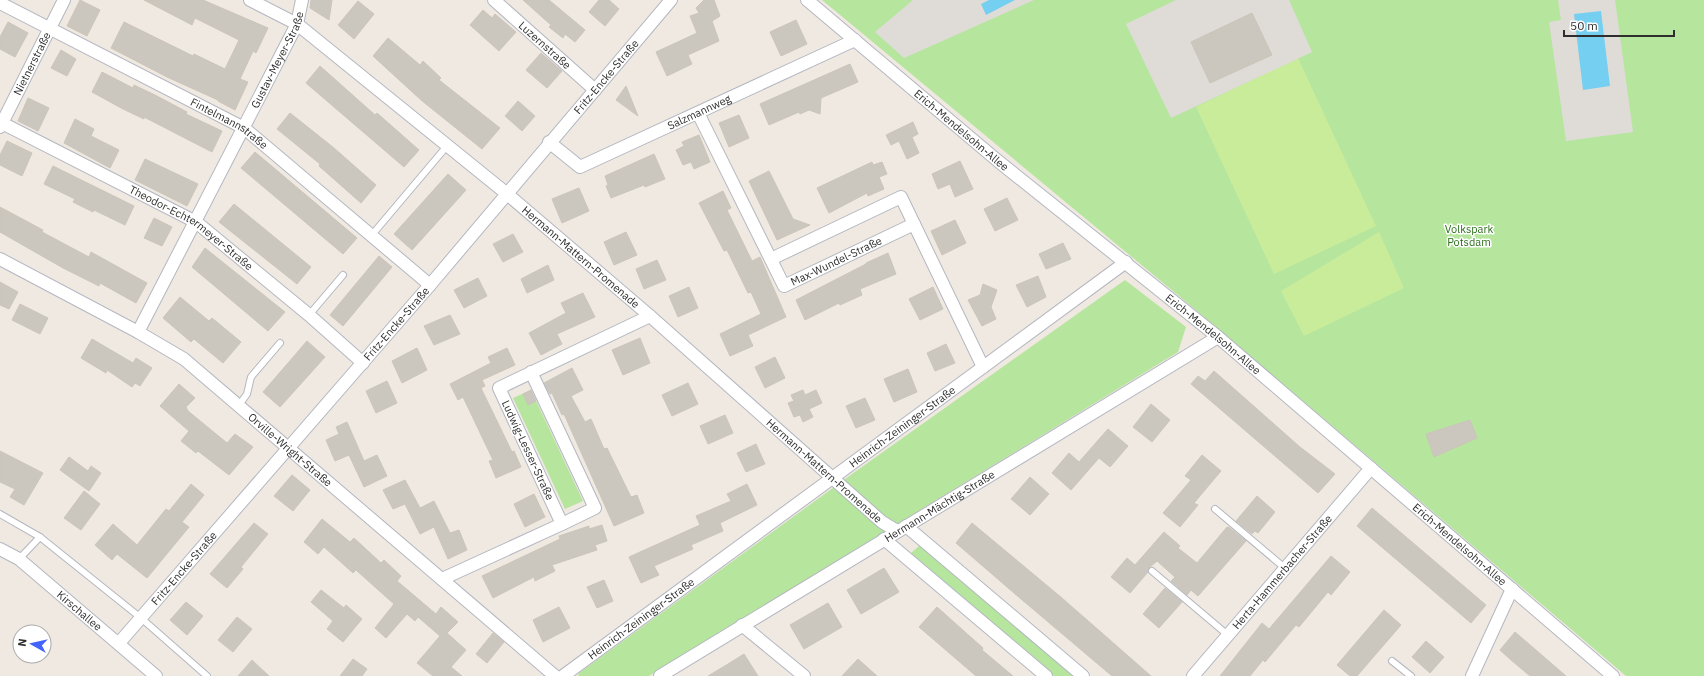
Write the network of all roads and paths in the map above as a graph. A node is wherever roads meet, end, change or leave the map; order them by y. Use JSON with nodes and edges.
{"nodes":[{"id":1,"x":64,"y":0,"type":"edge"},
{"id":2,"x":250,"y":0,"type":"edge"},
{"id":3,"x":302,"y":0,"type":"edge"},
{"id":4,"x":494,"y":0,"type":"edge"},
{"id":5,"x":671,"y":0,"type":"edge"},
{"id":6,"x":807,"y":0,"type":"edge"},
{"id":7,"x":0,"y":3,"type":"edge"},
{"id":8,"x":297,"y":24,"type":"junction"},
{"id":9,"x":49,"y":28,"type":"junction"},
{"id":10,"x":855,"y":40,"type":"junction"},
{"id":11,"x":595,"y":90,"type":"junction"},
{"id":12,"x":698,"y":112,"type":"junction"},
{"id":13,"x":1,"y":124,"type":"edge"},
{"id":14,"x":244,"y":128,"type":"junction"},
{"id":15,"x":549,"y":142,"type":"junction"},
{"id":16,"x":447,"y":146,"type":"junction"},
{"id":17,"x":506,"y":194,"type":"junction"},
{"id":18,"x":196,"y":222,"type":"junction"},
{"id":19,"x":914,"y":224,"type":"junction"},
{"id":20,"x":371,"y":236,"type":"junction"},
{"id":21,"x":0,"y":259,"type":"edge"},
{"id":22,"x":771,"y":259,"type":"junction"},
{"id":23,"x":1126,"y":262,"type":"junction"},
{"id":24,"x":343,"y":275,"type":"dead end"},
{"id":25,"x":430,"y":286,"type":"junction"},
{"id":26,"x":309,"y":315,"type":"junction"},
{"id":27,"x":650,"y":316,"type":"junction"},
{"id":28,"x":138,"y":332,"type":"junction"},
{"id":29,"x":1218,"y":336,"type":"junction"},
{"id":30,"x":280,"y":343,"type":"dead end"},
{"id":31,"x":363,"y":363,"type":"junction"},
{"id":32,"x":983,"y":367,"type":"junction"},
{"id":33,"x":531,"y":372,"type":"junction"},
{"id":34,"x":239,"y":405,"type":"junction"},
{"id":35,"x":289,"y":447,"type":"junction"},
{"id":36,"x":1371,"y":468,"type":"junction"},
{"id":37,"x":832,"y":477,"type":"junction"},
{"id":38,"x":1215,"y":509,"type":"dead end"},
{"id":39,"x":0,"y":514,"type":"edge"},
{"id":40,"x":562,"y":524,"type":"junction"},
{"id":41,"x":902,"y":529,"type":"junction"},
{"id":42,"x":40,"y":537,"type":"junction"},
{"id":43,"x":884,"y":539,"type":"junction"},
{"id":44,"x":0,"y":549,"type":"edge"},
{"id":45,"x":19,"y":559,"type":"junction"},
{"id":46,"x":1286,"y":569,"type":"junction"},
{"id":47,"x":1152,"y":571,"type":"dead end"},
{"id":48,"x":442,"y":579,"type":"junction"},
{"id":49,"x":1512,"y":589,"type":"junction"},
{"id":50,"x":142,"y":618,"type":"junction"},
{"id":51,"x":742,"y":625,"type":"junction"},
{"id":52,"x":1228,"y":636,"type":"junction"},
{"id":53,"x":119,"y":644,"type":"junction"},
{"id":54,"x":1392,"y":661,"type":"dead end"},
{"id":55,"x":1474,"y":675,"type":"edge"},
{"id":56,"x":156,"y":676,"type":"edge"},
{"id":57,"x":207,"y":676,"type":"edge"},
{"id":58,"x":556,"y":676,"type":"edge"},
{"id":59,"x":563,"y":676,"type":"edge"},
{"id":60,"x":660,"y":676,"type":"edge"},
{"id":61,"x":804,"y":676,"type":"edge"},
{"id":62,"x":1046,"y":676,"type":"edge"},
{"id":63,"x":1083,"y":676,"type":"edge"},
{"id":64,"x":1193,"y":676,"type":"edge"},
{"id":65,"x":1411,"y":676,"type":"edge"},
{"id":66,"x":1613,"y":676,"type":"edge"}],
"edges":[{"from":1,"to":9,"type":"street","name":"Nietnerstraße"},
{"from":2,"to":8,"type":"street","name":"Hermann-Mattern-Promenade"},
{"from":3,"to":8,"type":"street","name":"Gustav-Meyer-Straße"},
{"from":4,"to":11,"type":"street","name":"Luzernstraße"},
{"from":5,"to":11,"type":"street","name":"Fritz-Encke-Straße"},
{"from":6,"to":10,"type":"street","name":"Erich-Mendelsohn-Allee"},
{"from":7,"to":9,"type":"street","name":"Fintelmannstraße"},
{"from":8,"to":14,"type":"street","name":"Gustav-Meyer-Straße"},
{"from":8,"to":16,"type":"street","name":"Hermann-Mattern-Promenade"},
{"from":9,"to":13,"type":"street","name":"Nietnerstraße"},
{"from":9,"to":14,"type":"street","name":"Fintelmannstraße"},
{"from":10,"to":12,"type":"street","name":"Salzmannweg"},
{"from":10,"to":23,"type":"street","name":"Erich-Mendelsohn-Allee"},
{"from":11,"to":15,"type":"street","name":"Fritz-Encke-Straße"},
{"from":12,"to":15,"type":"street","name":"Salzmannweg"},
{"from":12,"to":22,"type":"street","name":"Max-Wundel-Straße"},
{"from":13,"to":18,"type":"street","name":"Theodor-Echtermeyer-Straße"},
{"from":14,"to":18,"type":"street","name":"Gustav-Meyer-Straße"},
{"from":14,"to":20,"type":"street","name":"Fintelmannstraße"},
{"from":15,"to":17,"type":"street","name":"Fritz-Encke-Straße"},
{"from":16,"to":17,"type":"street","name":"Hermann-Mattern-Promenade"},
{"from":16,"to":20,"type":"lane"},
{"from":17,"to":25,"type":"street","name":"Fritz-Encke-Straße"},
{"from":17,"to":27,"type":"street","name":"Hermann-Mattern-Promenade"},
{"from":18,"to":26,"type":"street","name":"Theodor-Echtermeyer-Straße"},
{"from":18,"to":28,"type":"street","name":"Gustav-Meyer-Straße"},
{"from":19,"to":22,"type":"street","name":"Max-Wundel-Straße"},
{"from":19,"to":22,"type":"street"},
{"from":19,"to":32,"type":"street"},
{"from":20,"to":25,"type":"street","name":"Fintelmannstraße"},
{"from":21,"to":28,"type":"street","name":"Orville-Wright-Straße"},
{"from":23,"to":29,"type":"street","name":"Erich-Mendelsohn-Allee"},
{"from":23,"to":32,"type":"street","name":"Heinrich-Zeininger-Straße"},
{"from":24,"to":26,"type":"lane"},
{"from":25,"to":31,"type":"street","name":"Fritz-Encke-Straße"},
{"from":26,"to":31,"type":"street","name":"Theodor-Echtermeyer-Straße"},
{"from":27,"to":33,"type":"street","name":"Ludwig-Lesser-Straße"},
{"from":27,"to":37,"type":"street","name":"Hermann-Mattern-Promenade"},
{"from":28,"to":34,"type":"street","name":"Orville-Wright-Straße"},
{"from":29,"to":36,"type":"street","name":"Erich-Mendelsohn-Allee"},
{"from":29,"to":41,"type":"street","name":"Hermann-Mächtig-Straße"},
{"from":30,"to":34,"type":"lane"},
{"from":31,"to":35,"type":"street","name":"Fritz-Encke-Straße"},
{"from":32,"to":37,"type":"street","name":"Heinrich-Zeininger-Straße"},
{"from":33,"to":40,"type":"street","name":"Ludwig-Lesser-Straße"},
{"from":33,"to":40,"type":"street"},
{"from":34,"to":35,"type":"street","name":"Orville-Wright-Straße"},
{"from":35,"to":48,"type":"street","name":"Orville-Wright-Straße"},
{"from":35,"to":50,"type":"street","name":"Fritz-Encke-Straße"},
{"from":36,"to":46,"type":"street","name":"Herta-Hammerbacher-Straße"},
{"from":36,"to":49,"type":"street","name":"Erich-Mendelsohn-Allee"},
{"from":37,"to":41,"type":"street","name":"Hermann-Mattern-Promenade"},
{"from":37,"to":59,"type":"street","name":"Heinrich-Zeininger-Straße"},
{"from":38,"to":46,"type":"lane"},
{"from":39,"to":42,"type":"lane"},
{"from":40,"to":48,"type":"street"},
{"from":41,"to":43,"type":"street","name":"Hermann-Mächtig-Straße"},
{"from":41,"to":63,"type":"street","name":"Hermann-Mattern-Promenade"},
{"from":42,"to":45,"type":"lane"},
{"from":42,"to":50,"type":"lane"},
{"from":43,"to":51,"type":"street","name":"Hermann-Mächtig-Straße"},
{"from":43,"to":62,"type":"street"},
{"from":44,"to":45,"type":"street","name":"Kirschallee"},
{"from":45,"to":53,"type":"street","name":"Kirschallee"},
{"from":46,"to":52,"type":"street","name":"Herta-Hammerbacher-Straße"},
{"from":47,"to":52,"type":"lane"},
{"from":48,"to":58,"type":"street","name":"Orville-Wright-Straße"},
{"from":49,"to":55,"type":"street"},
{"from":49,"to":66,"type":"street","name":"Erich-Mendelsohn-Allee"},
{"from":50,"to":53,"type":"street","name":"Fritz-Encke-Straße"},
{"from":50,"to":57,"type":"lane"},
{"from":51,"to":60,"type":"street","name":"Hermann-Mächtig-Straße"},
{"from":51,"to":61,"type":"street"},
{"from":52,"to":64,"type":"street","name":"Herta-Hammerbacher-Straße"},
{"from":53,"to":56,"type":"street","name":"Kirschallee"},
{"from":54,"to":65,"type":"lane"}]}
